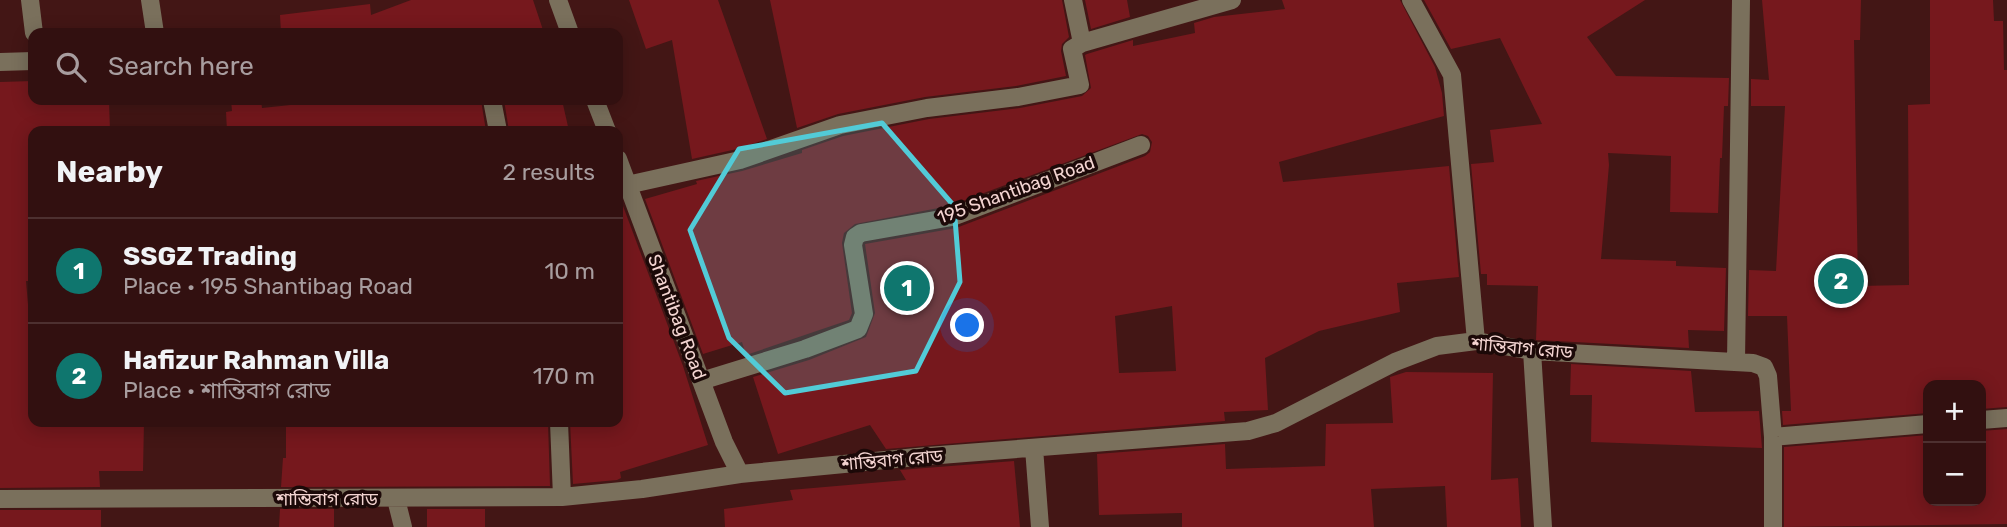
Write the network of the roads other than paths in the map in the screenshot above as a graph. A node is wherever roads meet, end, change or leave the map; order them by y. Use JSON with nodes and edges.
{"nodes":[{"id":1,"x":30,"y":0,"type":"edge"},
{"id":2,"x":150,"y":0,"type":"edge"},
{"id":3,"x":558,"y":0,"type":"edge"},
{"id":4,"x":1073,"y":0,"type":"edge"},
{"id":5,"x":1232,"y":0,"type":"edge"},
{"id":6,"x":1411,"y":0,"type":"edge"},
{"id":7,"x":1741,"y":0,"type":"edge"},
{"id":8,"x":33,"y":28,"type":"edge"},
{"id":9,"x":154,"y":28,"type":"edge"},
{"id":10,"x":568,"y":28,"type":"edge"},
{"id":11,"x":1082,"y":43,"type":"junction"},
{"id":12,"x":28,"y":61,"type":"edge"},
{"id":13,"x":0,"y":62,"type":"edge"},
{"id":14,"x":493,"y":105,"type":"edge"},
{"id":15,"x":597,"y":105,"type":"edge"},
{"id":16,"x":497,"y":126,"type":"edge"},
{"id":17,"x":605,"y":126,"type":"edge"},
{"id":18,"x":1141,"y":145,"type":"dead end"},
{"id":19,"x":623,"y":173,"type":"edge"},
{"id":20,"x":627,"y":185,"type":"junction"},
{"id":21,"x":1476,"y":341,"type":"junction"},
{"id":22,"x":1532,"y":351,"type":"junction"},
{"id":23,"x":1736,"y":362,"type":"junction"},
{"id":24,"x":701,"y":381,"type":"junction"},
{"id":25,"x":2007,"y":418,"type":"edge"},
{"id":26,"x":1986,"y":420,"type":"edge"},
{"id":27,"x":1923,"y":424,"type":"edge"},
{"id":28,"x":559,"y":427,"type":"edge"},
{"id":29,"x":1773,"y":437,"type":"junction"},
{"id":30,"x":1034,"y":448,"type":"junction"},
{"id":31,"x":740,"y":474,"type":"junction"},
{"id":32,"x":562,"y":497,"type":"junction"},
{"id":33,"x":0,"y":499,"type":"edge"},
{"id":34,"x":396,"y":499,"type":"junction"},
{"id":35,"x":403,"y":527,"type":"edge"},
{"id":36,"x":1040,"y":527,"type":"edge"},
{"id":37,"x":1544,"y":527,"type":"edge"},
{"id":38,"x":1773,"y":527,"type":"edge"}],
"edges":[{"from":1,"to":8,"type":"street"},
{"from":2,"to":9,"type":"street"},
{"from":3,"to":10,"type":"street"},
{"from":4,"to":11,"type":"street"},
{"from":5,"to":11,"type":"street"},
{"from":6,"to":21,"type":"street"},
{"from":7,"to":23,"type":"street"},
{"from":11,"to":20,"type":"street"},
{"from":12,"to":13,"type":"street"},
{"from":14,"to":16,"type":"street"},
{"from":15,"to":17,"type":"street"},
{"from":18,"to":24,"type":"street","name":"195 Shantibag Road"},
{"from":19,"to":20,"type":"street","name":"Shantibag Road"},
{"from":20,"to":24,"type":"street","name":"Shantibag Road"},
{"from":21,"to":22,"type":"street","name":"শান্তিবাগ রোড"},
{"from":21,"to":30,"type":"street","name":"শান্তিবাগ রোড"},
{"from":22,"to":23,"type":"street","name":"শান্তিবাগ রোড"},
{"from":22,"to":37,"type":"street"},
{"from":23,"to":29,"type":"street","name":"শান্তিবাগ রোড"},
{"from":24,"to":31,"type":"street","name":"Shantibag Road"},
{"from":25,"to":26,"type":"street"},
{"from":27,"to":29,"type":"street"},
{"from":28,"to":32,"type":"street"},
{"from":29,"to":38,"type":"street"},
{"from":30,"to":31,"type":"street","name":"শান্তিবাগ রোড"},
{"from":30,"to":36,"type":"street"},
{"from":31,"to":32,"type":"street","name":"শান্তিবাগ রোড"},
{"from":32,"to":34,"type":"street","name":"শান্তিবাগ রোড"},
{"from":33,"to":34,"type":"street","name":"শান্তিবাগ রোড"},
{"from":34,"to":35,"type":"street"}]}
